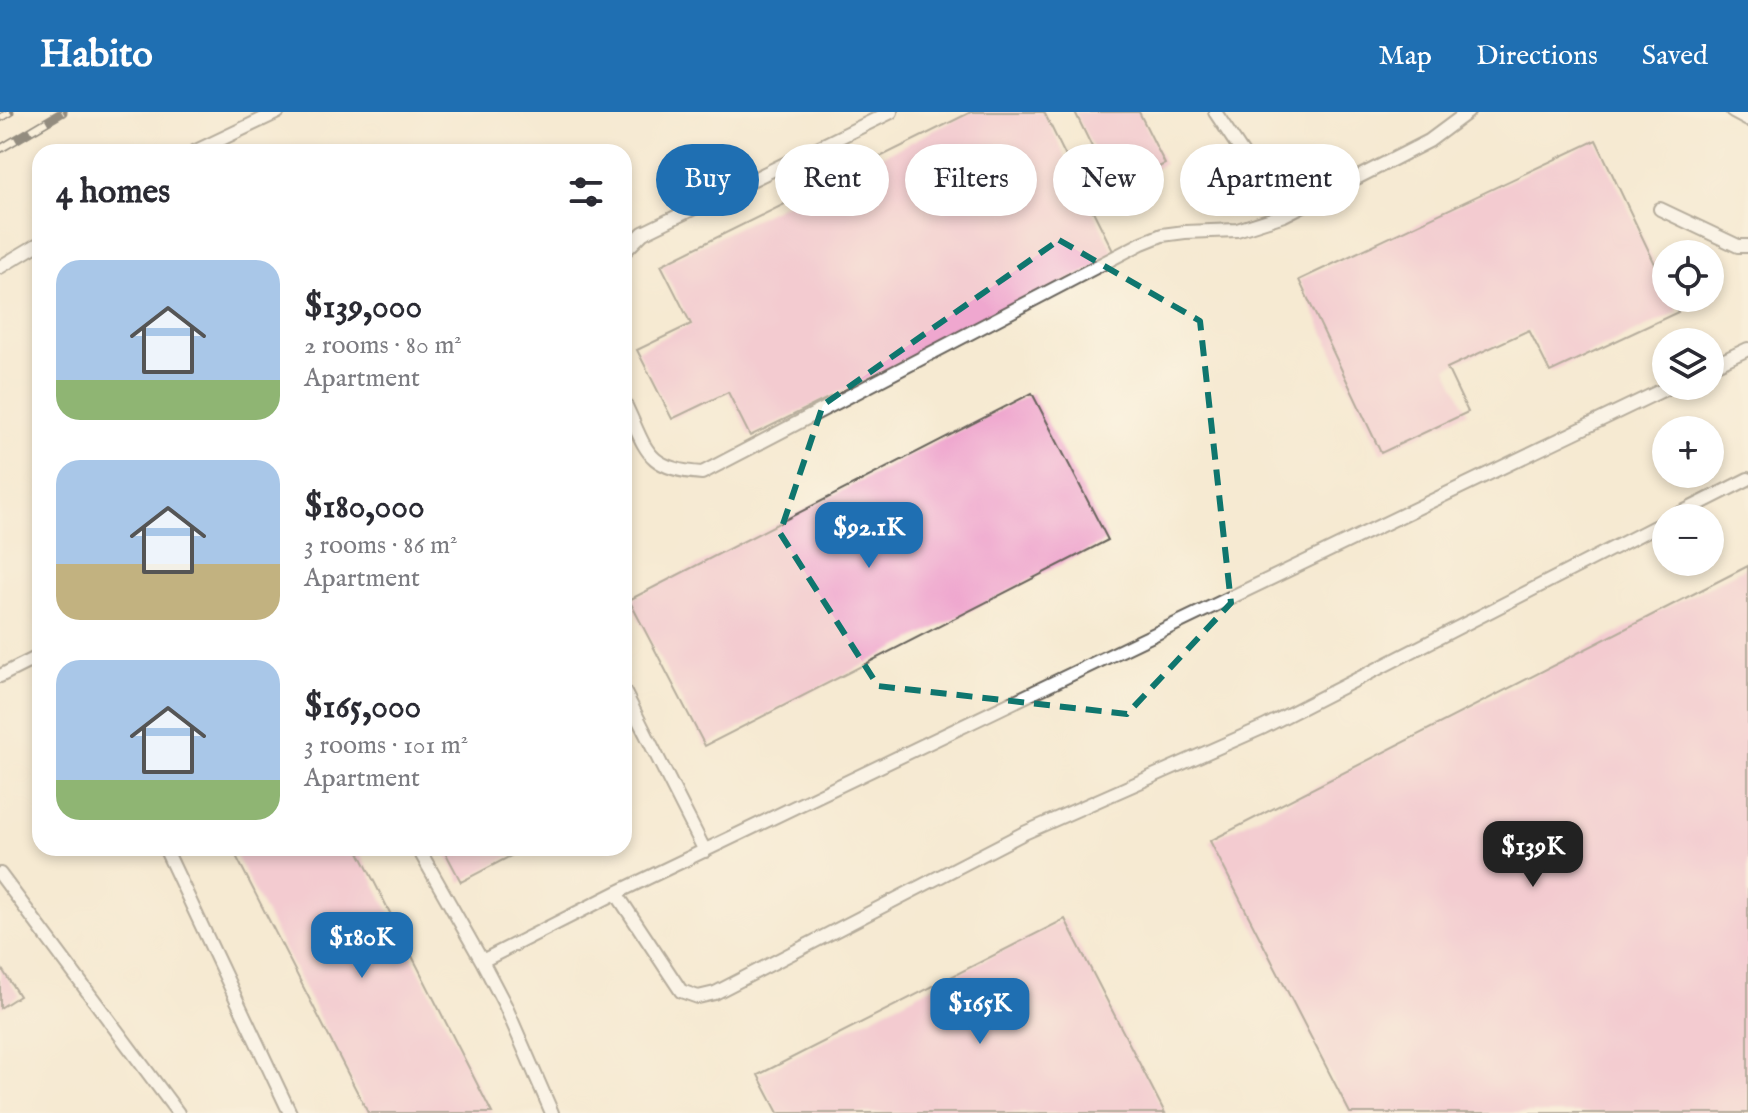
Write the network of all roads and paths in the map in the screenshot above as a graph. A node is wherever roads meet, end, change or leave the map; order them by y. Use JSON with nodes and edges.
{"nodes":[{"id":1,"x":278,"y":112,"type":"edge"},
{"id":2,"x":891,"y":112,"type":"edge"},
{"id":3,"x":1215,"y":112,"type":"edge"},
{"id":4,"x":1468,"y":112,"type":"edge"},
{"id":5,"x":1733,"y":112,"type":"edge"},
{"id":6,"x":1748,"y":120,"type":"edge"},
{"id":7,"x":211,"y":144,"type":"edge"},
{"id":8,"x":1236,"y":144,"type":"edge"},
{"id":9,"x":1360,"y":176,"type":"edge"},
{"id":10,"x":1660,"y":209,"type":"dead end"},
{"id":11,"x":1281,"y":216,"type":"edge"},
{"id":12,"x":632,"y":244,"type":"edge"},
{"id":13,"x":1748,"y":246,"type":"edge"},
{"id":14,"x":32,"y":248,"type":"edge"},
{"id":15,"x":0,"y":267,"type":"edge"},
{"id":16,"x":1748,"y":349,"type":"edge"},
{"id":17,"x":1724,"y":360,"type":"edge"},
{"id":18,"x":1652,"y":395,"type":"edge"},
{"id":19,"x":632,"y":418,"type":"edge"},
{"id":20,"x":1748,"y":479,"type":"edge"},
{"id":21,"x":1699,"y":504,"type":"edge"},
{"id":22,"x":1652,"y":528,"type":"edge"},
{"id":23,"x":32,"y":660,"type":"edge"},
{"id":24,"x":0,"y":676,"type":"edge"},
{"id":25,"x":632,"y":707,"type":"edge"},
{"id":26,"x":705,"y":851,"type":"junction"},
{"id":27,"x":169,"y":856,"type":"edge"},
{"id":28,"x":423,"y":856,"type":"edge"},
{"id":29,"x":0,"y":874,"type":"edge"},
{"id":30,"x":616,"y":893,"type":"junction"},
{"id":31,"x":482,"y":961,"type":"junction"},
{"id":32,"x":178,"y":1112,"type":"edge"},
{"id":33,"x":290,"y":1113,"type":"edge"},
{"id":34,"x":552,"y":1113,"type":"edge"}],
"edges":[{"from":1,"to":7,"type":"lane"},
{"from":2,"to":12,"type":"lane"},
{"from":3,"to":8,"type":"lane"},
{"from":4,"to":9,"type":"lane"},
{"from":5,"to":6,"type":"lane"},
{"from":10,"to":13,"type":"lane"},
{"from":11,"to":19,"type":"lane"},
{"from":14,"to":15,"type":"lane"},
{"from":16,"to":17,"type":"lane"},
{"from":18,"to":26,"type":"lane"},
{"from":20,"to":21,"type":"lane"},
{"from":22,"to":30,"type":"lane"},
{"from":23,"to":24,"type":"lane"},
{"from":25,"to":26,"type":"lane"},
{"from":26,"to":30,"type":"lane"},
{"from":27,"to":33,"type":"lane"},
{"from":28,"to":31,"type":"lane"},
{"from":29,"to":32,"type":"lane"},
{"from":30,"to":31,"type":"lane"},
{"from":31,"to":34,"type":"lane"}]}
